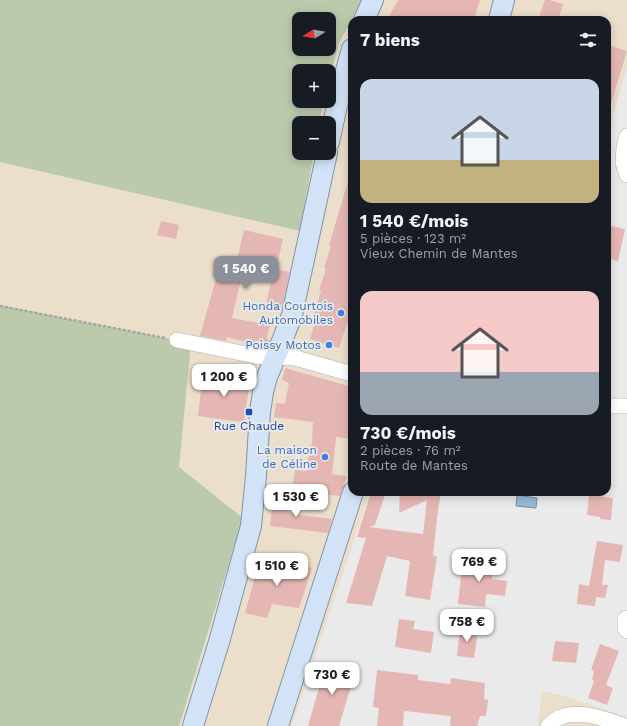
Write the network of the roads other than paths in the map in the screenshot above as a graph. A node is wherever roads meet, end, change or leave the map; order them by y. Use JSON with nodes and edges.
{"nodes":[{"id":1,"x":373,"y":0,"type":"edge"},
{"id":2,"x":504,"y":0,"type":"edge"},
{"id":3,"x":366,"y":16,"type":"edge"},
{"id":4,"x":500,"y":16,"type":"edge"},
{"id":5,"x":348,"y":63,"type":"edge"},
{"id":6,"x":335,"y":116,"type":"edge"},
{"id":7,"x":627,"y":136,"type":"edge"},
{"id":8,"x":325,"y":160,"type":"edge"},
{"id":9,"x":627,"y":175,"type":"edge"},
{"id":10,"x":177,"y":340,"type":"road end"},
{"id":11,"x":275,"y":358,"type":"junction"},
{"id":12,"x":348,"y":373,"type":"edge"},
{"id":13,"x":611,"y":406,"type":"edge"},
{"id":14,"x":627,"y":406,"type":"edge"},
{"id":15,"x":352,"y":496,"type":"edge"},
{"id":16,"x":627,"y":618,"type":"edge"},
{"id":17,"x":627,"y":631,"type":"edge"},
{"id":18,"x":193,"y":726,"type":"edge"},
{"id":19,"x":278,"y":726,"type":"edge"},
{"id":20,"x":548,"y":726,"type":"edge"},
{"id":21,"x":625,"y":726,"type":"edge"}],
"edges":[{"from":1,"to":3,"type":"main road"},
{"from":2,"to":4,"type":"main road"},
{"from":5,"to":6,"type":"main road"},
{"from":7,"to":9,"type":"street"},
{"from":8,"to":11,"type":"main road"},
{"from":10,"to":11,"type":"street"},
{"from":11,"to":12,"type":"street"},
{"from":11,"to":18,"type":"main road"},
{"from":13,"to":14,"type":"street"},
{"from":15,"to":19,"type":"main road"},
{"from":16,"to":17,"type":"street"},
{"from":20,"to":21,"type":"street"}]}
